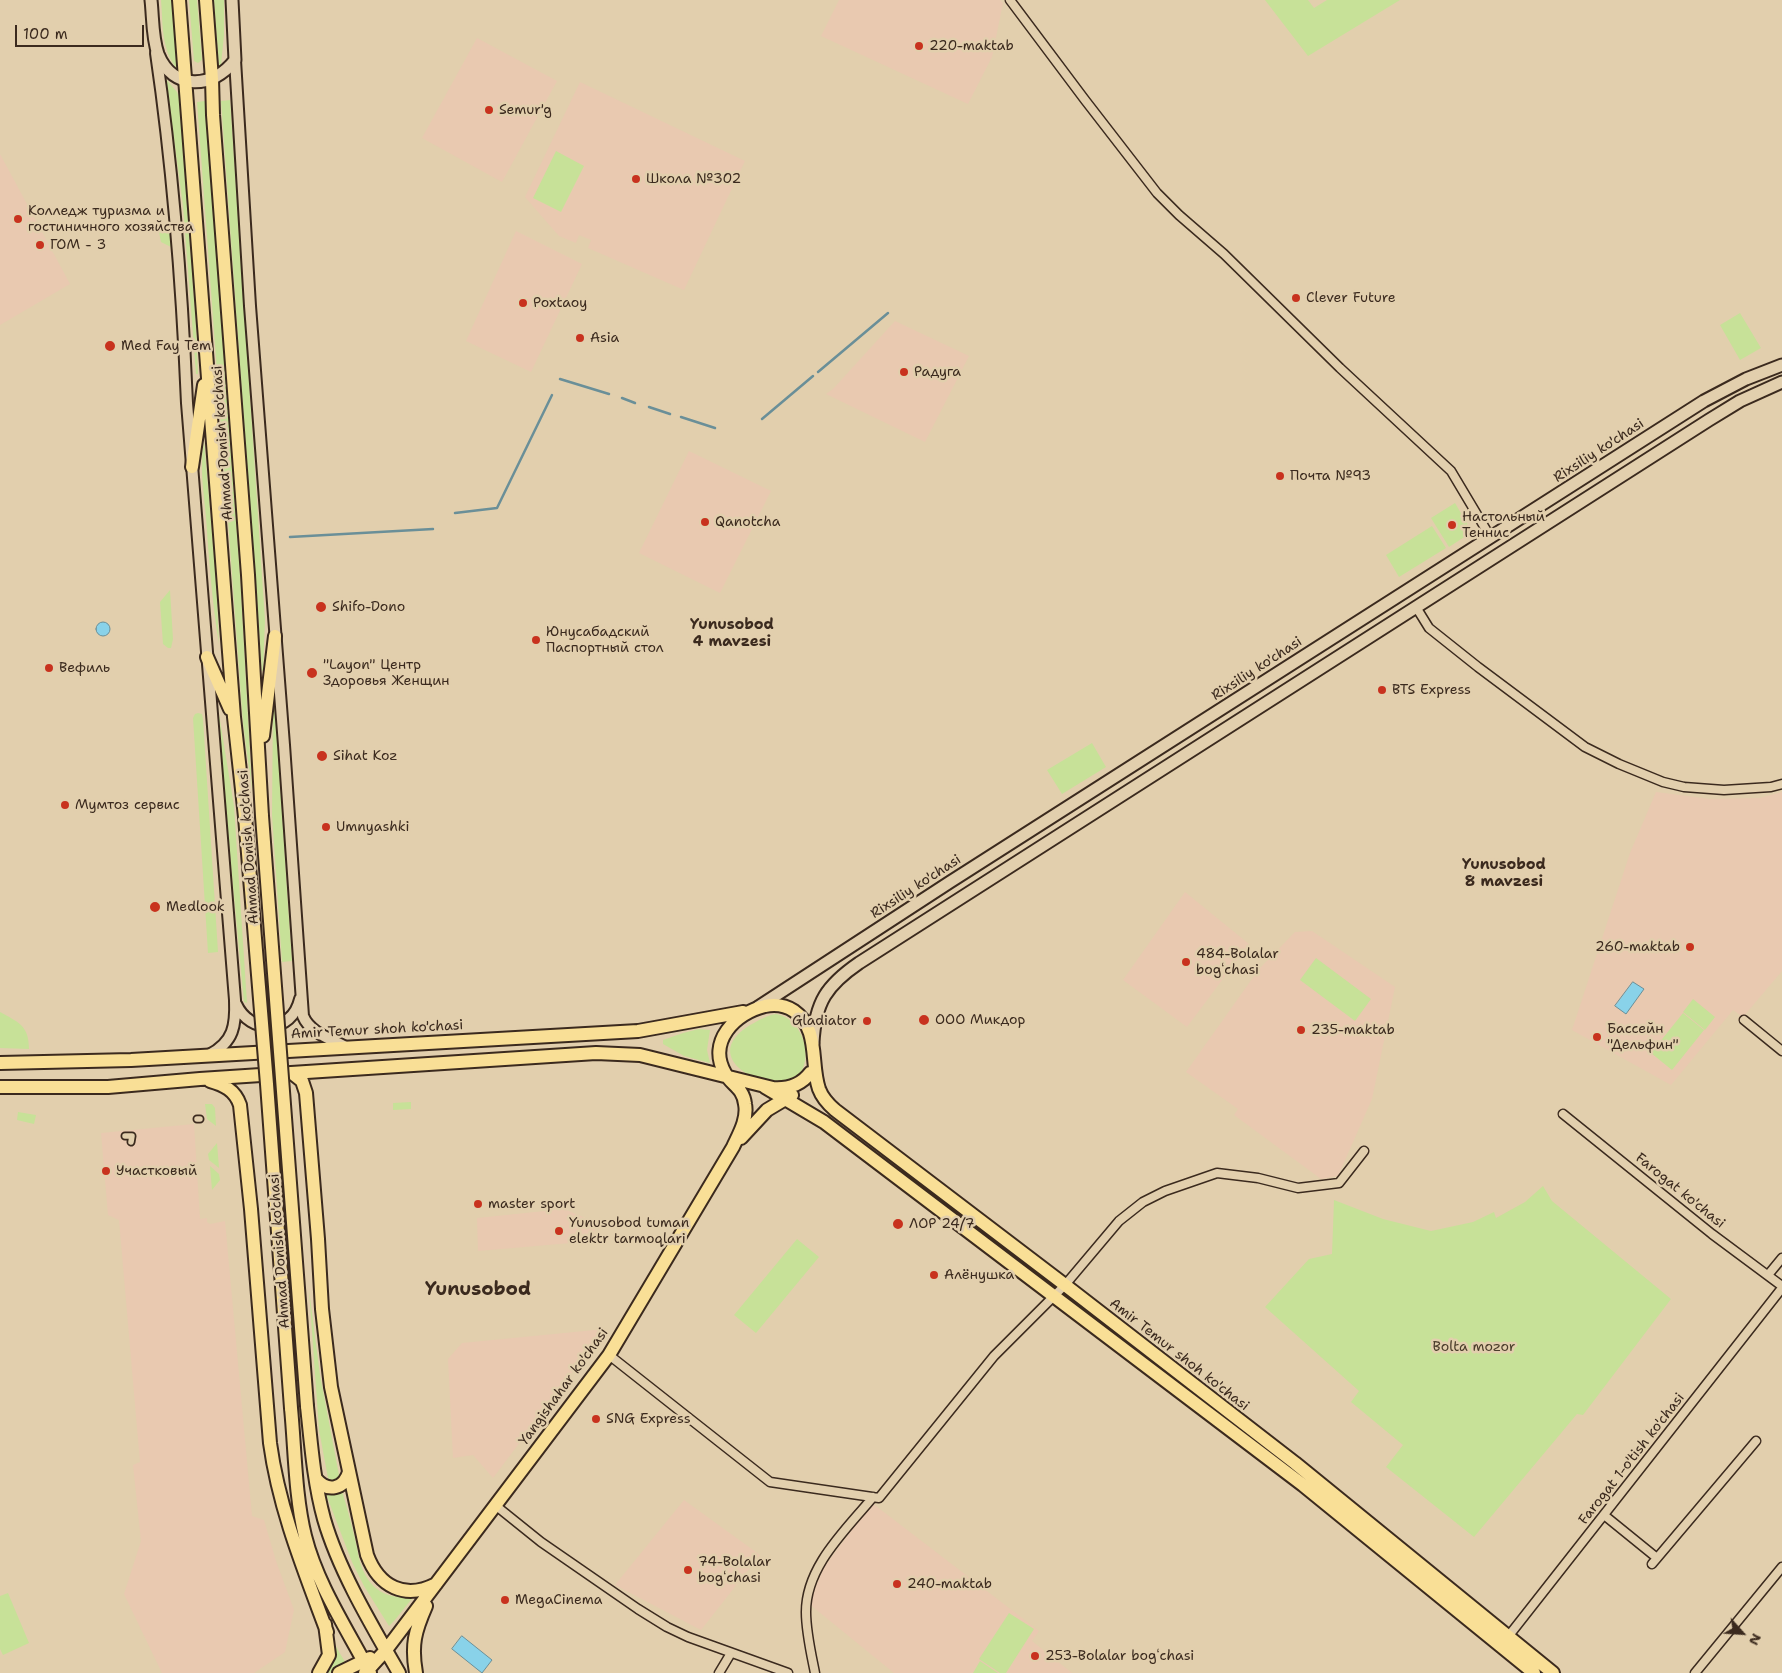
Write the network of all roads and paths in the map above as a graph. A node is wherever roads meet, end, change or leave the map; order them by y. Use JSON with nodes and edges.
{"nodes":[{"id":1,"x":151,"y":0,"type":"edge"},
{"id":2,"x":179,"y":0,"type":"edge"},
{"id":3,"x":206,"y":0,"type":"edge"},
{"id":4,"x":232,"y":0,"type":"edge"},
{"id":5,"x":1010,"y":0,"type":"edge"},
{"id":6,"x":155,"y":45,"type":"junction"},
{"id":7,"x":235,"y":60,"type":"junction"},
{"id":8,"x":212,"y":79,"type":"junction"},
{"id":9,"x":186,"y":80,"type":"junction"},
{"id":10,"x":207,"y":363,"type":"junction"},
{"id":11,"x":1782,"y":364,"type":"edge"},
{"id":12,"x":1782,"y":382,"type":"edge"},
{"id":13,"x":1704,"y":401,"type":"junction"},
{"id":14,"x":1714,"y":416,"type":"junction"},
{"id":15,"x":192,"y":467,"type":"junction"},
{"id":16,"x":1491,"y":538,"type":"junction"},
{"id":17,"x":1416,"y":607,"type":"junction"},
{"id":18,"x":1354,"y":626,"type":"junction"},
{"id":19,"x":275,"y":636,"type":"junction"},
{"id":20,"x":1363,"y":640,"type":"junction"},
{"id":21,"x":207,"y":657,"type":"junction"},
{"id":22,"x":234,"y":717,"type":"junction"},
{"id":23,"x":259,"y":768,"type":"junction"},
{"id":24,"x":1782,"y":784,"type":"edge"},
{"id":25,"x":904,"y":912,"type":"junction"},
{"id":26,"x":914,"y":928,"type":"junction"},
{"id":27,"x":301,"y":991,"type":"junction"},
{"id":28,"x":235,"y":1000,"type":"junction"},
{"id":29,"x":755,"y":1010,"type":"junction"},
{"id":30,"x":1744,"y":1020,"type":"dead end"},
{"id":31,"x":438,"y":1041,"type":"junction"},
{"id":32,"x":346,"y":1047,"type":"junction"},
{"id":33,"x":813,"y":1047,"type":"junction"},
{"id":34,"x":1782,"y":1050,"type":"edge"},
{"id":35,"x":209,"y":1055,"type":"junction"},
{"id":36,"x":0,"y":1063,"type":"edge"},
{"id":37,"x":438,"y":1063,"type":"junction"},
{"id":38,"x":292,"y":1073,"type":"junction"},
{"id":39,"x":810,"y":1073,"type":"junction"},
{"id":40,"x":728,"y":1078,"type":"junction"},
{"id":41,"x":200,"y":1079,"type":"junction"},
{"id":42,"x":0,"y":1087,"type":"edge"},
{"id":43,"x":765,"y":1087,"type":"junction"},
{"id":44,"x":786,"y":1098,"type":"junction"},
{"id":45,"x":1563,"y":1114,"type":"dead end"},
{"id":46,"x":125,"y":1136,"type":"dead end"},
{"id":47,"x":132,"y":1142,"type":"dead end"},
{"id":48,"x":733,"y":1147,"type":"junction"},
{"id":49,"x":1364,"y":1151,"type":"dead end"},
{"id":50,"x":1782,"y":1258,"type":"edge"},
{"id":51,"x":1768,"y":1275,"type":"junction"},
{"id":52,"x":1065,"y":1285,"type":"junction"},
{"id":53,"x":1782,"y":1287,"type":"edge"},
{"id":54,"x":1054,"y":1296,"type":"junction"},
{"id":55,"x":608,"y":1355,"type":"junction"},
{"id":56,"x":1756,"y":1441,"type":"dead end"},
{"id":57,"x":274,"y":1470,"type":"junction"},
{"id":58,"x":349,"y":1472,"type":"junction"},
{"id":59,"x":316,"y":1479,"type":"junction"},
{"id":60,"x":873,"y":1497,"type":"junction"},
{"id":61,"x":496,"y":1505,"type":"junction"},
{"id":62,"x":1604,"y":1515,"type":"junction"},
{"id":63,"x":308,"y":1547,"type":"junction"},
{"id":64,"x":1782,"y":1567,"type":"edge"},
{"id":65,"x":436,"y":1583,"type":"junction"},
{"id":66,"x":327,"y":1632,"type":"junction"},
{"id":67,"x":1505,"y":1642,"type":"junction"},
{"id":68,"x":386,"y":1650,"type":"junction"},
{"id":69,"x":731,"y":1653,"type":"junction"},
{"id":70,"x":367,"y":1669,"type":"edge"},
{"id":71,"x":319,"y":1673,"type":"edge"},
{"id":72,"x":339,"y":1673,"type":"edge"},
{"id":73,"x":399,"y":1673,"type":"edge"},
{"id":74,"x":416,"y":1673,"type":"edge"},
{"id":75,"x":719,"y":1673,"type":"edge"},
{"id":76,"x":788,"y":1673,"type":"edge"},
{"id":77,"x":815,"y":1673,"type":"edge"},
{"id":78,"x":1534,"y":1673,"type":"edge"},
{"id":79,"x":1553,"y":1673,"type":"edge"},
{"id":80,"x":1695,"y":1673,"type":"edge"}],
"edges":[{"from":1,"to":6,"type":"main road","name":"Ahmad Donish ko'chasi"},
{"from":2,"to":9,"type":"main road","name":"Ahmad Donish ko'chasi"},
{"from":3,"to":8,"type":"main road","name":"Ahmad Donish ko'chasi"},
{"from":4,"to":7,"type":"main road"},
{"from":5,"to":16,"type":"street"},
{"from":6,"to":9,"type":"main road"},
{"from":6,"to":15,"type":"street","name":"Ahmad Donish ko'chasi"},
{"from":7,"to":8,"type":"main road"},
{"from":7,"to":19,"type":"street"},
{"from":8,"to":9,"type":"main road"},
{"from":8,"to":23,"type":"main road","name":"Ahmad Donish ko'chasi"},
{"from":9,"to":10,"type":"main road","name":"Ahmad Donish ko'chasi"},
{"from":10,"to":15,"type":"main road"},
{"from":10,"to":22,"type":"main road","name":"Ahmad Donish ko'chasi"},
{"from":11,"to":13,"type":"main road","name":"Rixsiliy ko'chasi"},
{"from":12,"to":14,"type":"main road"},
{"from":13,"to":14,"type":"main road"},
{"from":13,"to":16,"type":"main road","name":"Rixsiliy ko'chasi"},
{"from":14,"to":17,"type":"main road"},
{"from":15,"to":21,"type":"street","name":"Ahmad Donish ko'chasi"},
{"from":16,"to":18,"type":"main road","name":"Rixsiliy ko'chasi"},
{"from":17,"to":20,"type":"main road"},
{"from":17,"to":24,"type":"street"},
{"from":18,"to":20,"type":"main road"},
{"from":18,"to":25,"type":"main road","name":"Rixsiliy ko'chasi"},
{"from":19,"to":23,"type":"main road"},
{"from":19,"to":27,"type":"street"},
{"from":20,"to":26,"type":"main road"},
{"from":21,"to":22,"type":"main road"},
{"from":21,"to":28,"type":"street","name":"Ahmad Donish ko'chasi"},
{"from":22,"to":63,"type":"main road","name":"Ahmad Donish ko'chasi","bridge":true},
{"from":23,"to":59,"type":"main road","name":"Ahmad Donish ko'chasi","bridge":true},
{"from":25,"to":26,"type":"main road"},
{"from":25,"to":29,"type":"main road","name":"Rixsiliy ko'chasi"},
{"from":26,"to":33,"type":"main road"},
{"from":27,"to":28,"type":"street"},
{"from":27,"to":32,"type":"street"},
{"from":28,"to":35,"type":"street","name":"Ahmad Donish ko'chasi"},
{"from":29,"to":31,"type":"main road","name":"Amir Temur shoh ko'chasi"},
{"from":29,"to":33,"type":"main road","name":"Amir Temur shoh ko'chasi"},
{"from":29,"to":40,"type":"main road","name":"Amir Temur shoh ko'chasi"},
{"from":30,"to":34,"type":"street"},
{"from":31,"to":32,"type":"main road","name":"Amir Temur shoh ko'chasi"},
{"from":31,"to":37,"type":"main road"},
{"from":32,"to":35,"type":"main road","name":"Amir Temur shoh ko'chasi"},
{"from":33,"to":39,"type":"main road","name":"Amir Temur shoh ko'chasi"},
{"from":33,"to":52,"type":"main road","name":"Amir Temur shoh ko'chasi"},
{"from":35,"to":36,"type":"main road","name":"Amir Temur shoh ko'chasi"},
{"from":37,"to":38,"type":"main road","name":"Amir Temur shoh ko'chasi"},
{"from":37,"to":40,"type":"main road","name":"Amir Temur shoh ko'chasi"},
{"from":38,"to":41,"type":"main road","name":"Amir Temur shoh ko'chasi"},
{"from":38,"to":58,"type":"main road"},
{"from":39,"to":43,"type":"main road","name":"Amir Temur shoh ko'chasi"},
{"from":39,"to":44,"type":"main road"},
{"from":40,"to":43,"type":"main road","name":"Amir Temur shoh ko'chasi"},
{"from":40,"to":48,"type":"main road","name":"Yangishahar ko'chasi"},
{"from":41,"to":42,"type":"main road","name":"Amir Temur shoh ko'chasi"},
{"from":41,"to":57,"type":"main road"},
{"from":43,"to":44,"type":"main road","name":"Amir Temur shoh ko'chasi"},
{"from":44,"to":48,"type":"main road","name":"Yangishahar ko'chasi"},
{"from":44,"to":54,"type":"main road","name":"Amir Temur shoh ko'chasi"},
{"from":45,"to":51,"type":"street","name":"Farogat ko'chasi"},
{"from":46,"to":47,"type":"street"},
{"from":48,"to":55,"type":"main road","name":"Yangishahar ko'chasi"},
{"from":49,"to":52,"type":"street"},
{"from":50,"to":51,"type":"street"},
{"from":51,"to":53,"type":"street","name":"Farogat ko'chasi"},
{"from":52,"to":54,"type":"street"},
{"from":52,"to":67,"type":"main road","name":"Amir Temur shoh ko'chasi"},
{"from":53,"to":62,"type":"street","name":"Farogat 1-o'tish ko'chasi"},
{"from":54,"to":60,"type":"street"},
{"from":54,"to":67,"type":"main road","name":"Amir Temur shoh ko'chasi"},
{"from":55,"to":60,"type":"street"},
{"from":55,"to":61,"type":"main road","name":"Yangishahar ko'chasi"},
{"from":56,"to":62,"type":"street"},
{"from":57,"to":63,"type":"main road"},
{"from":57,"to":66,"type":"main road"},
{"from":58,"to":59,"type":"main road"},
{"from":58,"to":65,"type":"main road"},
{"from":59,"to":68,"type":"main road","name":"Ahmad Donish ko'chasi"},
{"from":60,"to":77,"type":"street"},
{"from":61,"to":65,"type":"main road","name":"Yangishahar ko'chasi"},
{"from":61,"to":69,"type":"street"},
{"from":62,"to":67,"type":"street","name":"Farogat 1-o'tish ko'chasi"},
{"from":63,"to":66,"type":"main road"},
{"from":63,"to":70,"type":"main road","name":"Ahmad Donish ko'chasi"},
{"from":64,"to":80,"type":"street"},
{"from":65,"to":68,"type":"main road"},
{"from":65,"to":74,"type":"main road"},
{"from":66,"to":71,"type":"main road"},
{"from":67,"to":78,"type":"main road","name":"Amir Temur shoh ko'chasi"},
{"from":67,"to":79,"type":"main road","name":"Amir Temur shoh ko'chasi"},
{"from":68,"to":70,"type":"main road"},
{"from":68,"to":73,"type":"main road","name":"Ahmad Donish ko'chasi"},
{"from":69,"to":75,"type":"street"},
{"from":69,"to":76,"type":"street"},
{"from":70,"to":72,"type":"main road"}]}
